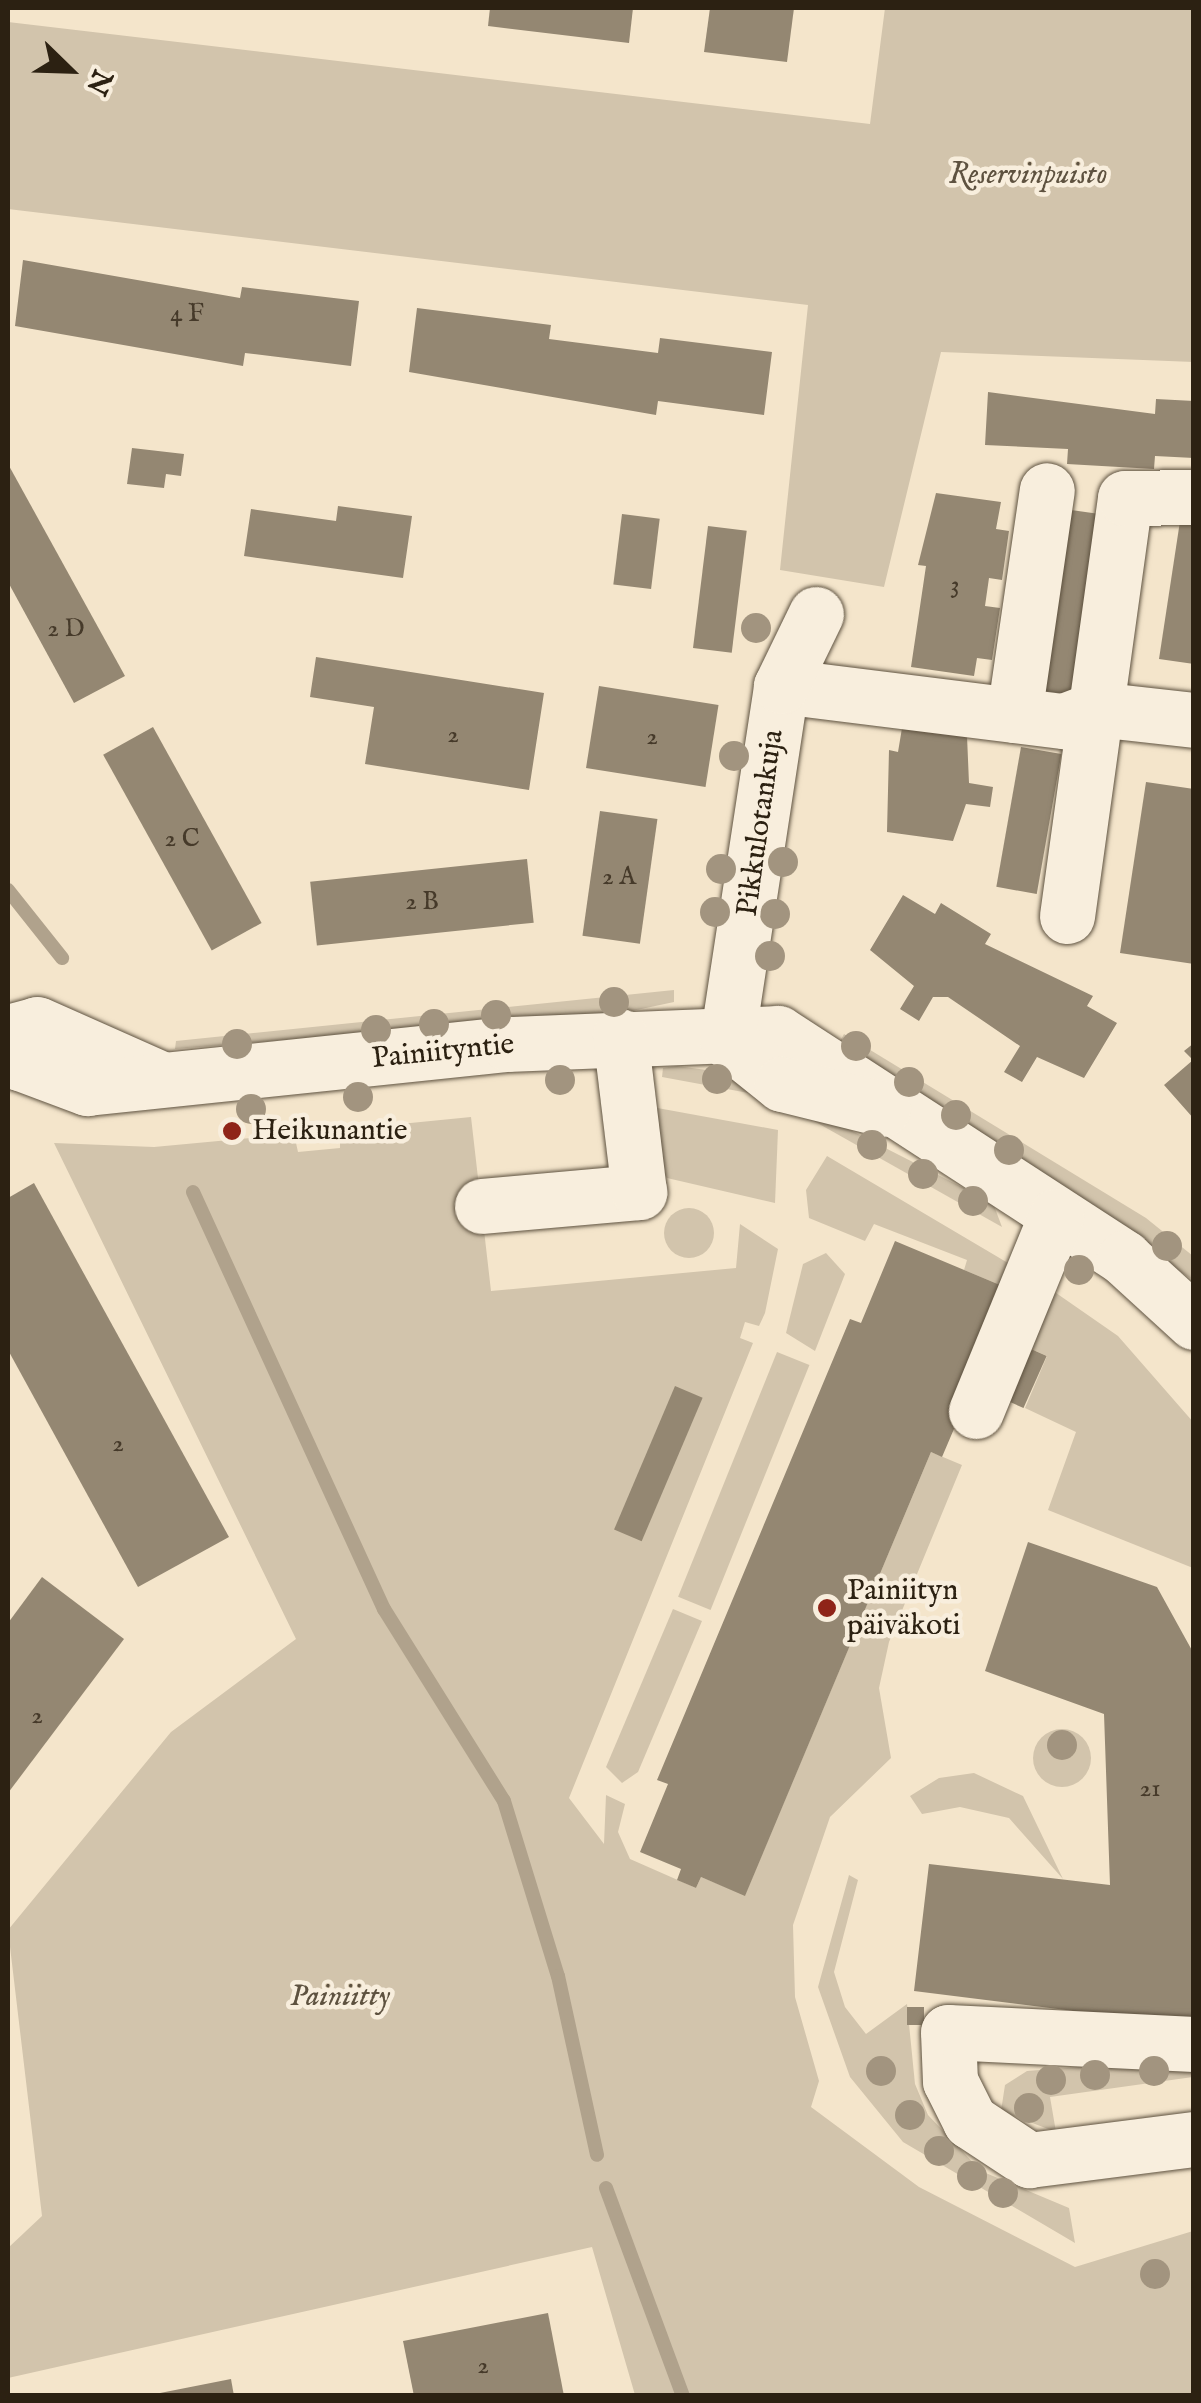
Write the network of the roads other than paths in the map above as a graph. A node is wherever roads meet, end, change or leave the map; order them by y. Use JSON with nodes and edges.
{"nodes":[{"id":1,"x":1047,"y":490,"type":"dead end"},
{"id":2,"x":1194,"y":497,"type":"edge"},
{"id":3,"x":816,"y":614,"type":"dead end"},
{"id":4,"x":780,"y":686,"type":"junction"},
{"id":5,"x":1096,"y":709,"type":"junction"},
{"id":6,"x":1014,"y":715,"type":"junction"},
{"id":7,"x":1194,"y":720,"type":"edge"},
{"id":8,"x":1067,"y":916,"type":"dead end"},
{"id":9,"x":8,"y":1034,"type":"edge"},
{"id":10,"x":620,"y":1036,"type":"junction"},
{"id":11,"x":727,"y":1040,"type":"junction"},
{"id":12,"x":482,"y":1206,"type":"dead end"},
{"id":13,"x":1056,"y":1216,"type":"junction"},
{"id":14,"x":1194,"y":1322,"type":"edge"},
{"id":15,"x":976,"y":1411,"type":"dead end"},
{"id":16,"x":1194,"y":2044,"type":"edge"},
{"id":17,"x":1194,"y":2139,"type":"edge"}],
"edges":[{"from":1,"to":6,"type":"street"},
{"from":2,"to":5,"type":"street"},
{"from":3,"to":4,"type":"street","name":"Pikkulotankuja"},
{"from":4,"to":6,"type":"street"},
{"from":4,"to":11,"type":"street","name":"Pikkulotankuja"},
{"from":5,"to":6,"type":"street"},
{"from":5,"to":7,"type":"street"},
{"from":5,"to":8,"type":"street"},
{"from":9,"to":10,"type":"street","name":"Painiityntie"},
{"from":10,"to":11,"type":"street","name":"Painiityntie"},
{"from":10,"to":12,"type":"street"},
{"from":11,"to":13,"type":"street","name":"Painiityntie"},
{"from":13,"to":14,"type":"street","name":"Painiityntie"},
{"from":13,"to":15,"type":"street"},
{"from":16,"to":17,"type":"street"}]}
